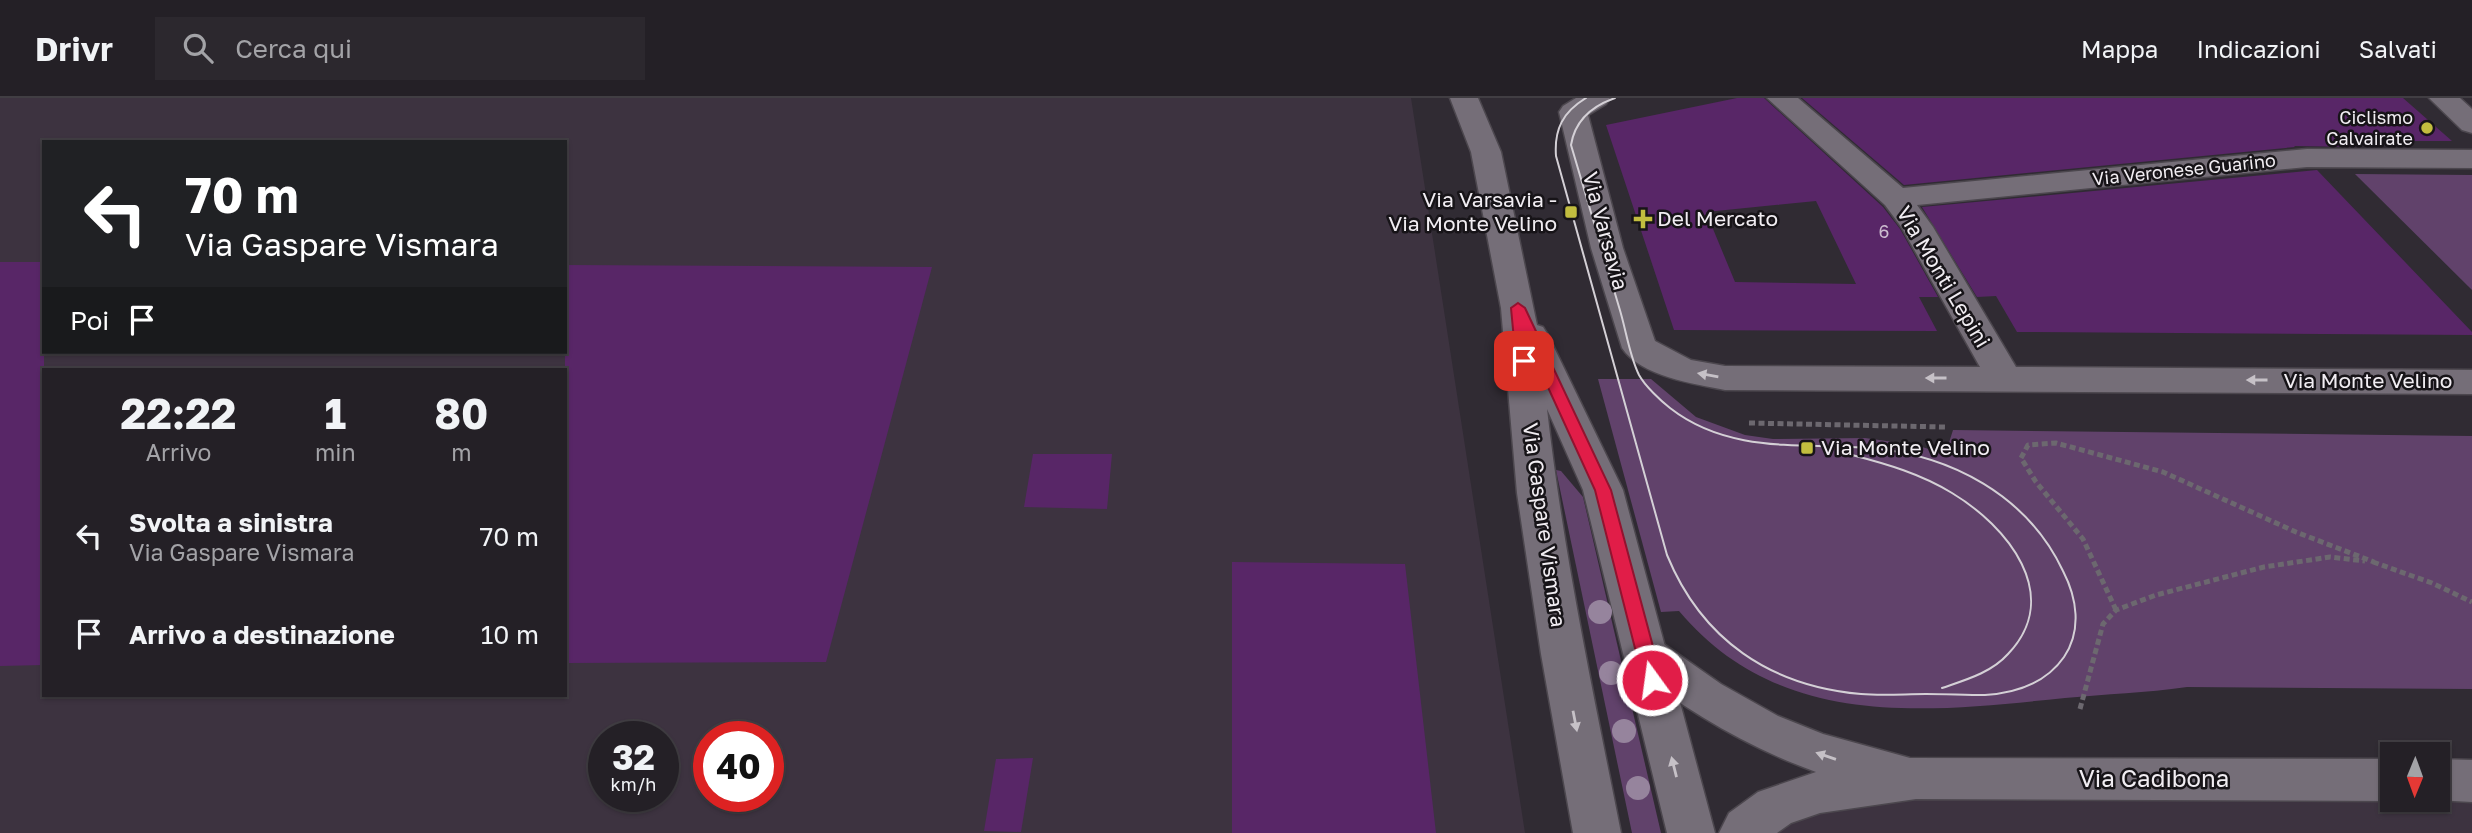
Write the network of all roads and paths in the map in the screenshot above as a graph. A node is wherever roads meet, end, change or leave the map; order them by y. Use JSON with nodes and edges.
{"nodes":[{"id":1,"x":1464,"y":98,"type":"edge"},
{"id":2,"x":1494,"y":98,"type":"edge"},
{"id":3,"x":1781,"y":98,"type":"edge"},
{"id":4,"x":2443,"y":98,"type":"edge"},
{"id":5,"x":1585,"y":105,"type":"edge"},
{"id":6,"x":2472,"y":124,"type":"edge"},
{"id":7,"x":1486,"y":152,"type":"junction"},
{"id":8,"x":2472,"y":159,"type":"edge"},
{"id":9,"x":1896,"y":198,"type":"junction"},
{"id":10,"x":1518,"y":308,"type":"junction"},
{"id":11,"x":1640,"y":348,"type":"joint"},
{"id":12,"x":2004,"y":379,"type":"junction"},
{"id":13,"x":2472,"y":382,"type":"edge"},
{"id":14,"x":1749,"y":423,"type":"dead end"},
{"id":15,"x":1945,"y":427,"type":"dead end"},
{"id":16,"x":2374,"y":562,"type":"junction"},
{"id":17,"x":2472,"y":602,"type":"edge"},
{"id":18,"x":2116,"y":610,"type":"junction"},
{"id":19,"x":1646,"y":655,"type":"junction"},
{"id":20,"x":2080,"y":709,"type":"dead end"},
{"id":21,"x":1916,"y":778,"type":"junction"},
{"id":22,"x":2380,"y":780,"type":"edge"},
{"id":23,"x":2450,"y":780,"type":"edge"},
{"id":24,"x":2472,"y":781,"type":"edge"},
{"id":25,"x":1597,"y":833,"type":"edge"},
{"id":26,"x":1691,"y":833,"type":"edge"},
{"id":27,"x":1743,"y":833,"type":"edge"}],
"edges":[{"from":1,"to":7,"type":"street"},
{"from":2,"to":7,"type":"street"},
{"from":3,"to":9,"type":"street","name":"Via Monti Lepini"},
{"from":4,"to":6,"type":"street"},
{"from":5,"to":11,"type":"street","name":"Via Varsavia"},
{"from":7,"to":10,"type":"street"},
{"from":8,"to":9,"type":"street","name":"Via Veronese Guarino"},
{"from":9,"to":12,"type":"street","name":"Via Monti Lepini"},
{"from":10,"to":19,"type":"street","name":"Via Gaspare Vismara"},
{"from":10,"to":25,"type":"street","name":"Via Gaspare Vismara","one_way":true},
{"from":12,"to":11,"type":"street","name":"Via Monte Velino","one_way":true},
{"from":13,"to":12,"type":"street","name":"Via Monte Velino","one_way":true},
{"from":14,"to":15,"type":"path"},
{"from":16,"to":17,"type":"path"},
{"from":16,"to":18,"type":"path"},
{"from":16,"to":18,"type":"path"},
{"from":18,"to":20,"type":"path"},
{"from":21,"to":19,"type":"street","name":"Via Cadibona","one_way":true},
{"from":26,"to":19,"type":"street","name":"Via Gaspare Vismara","one_way":true},
{"from":21,"to":22,"type":"street","name":"Via Cadibona"},
{"from":21,"to":27,"type":"street","name":"Via Cadibona"},
{"from":23,"to":24,"type":"street"}]}
